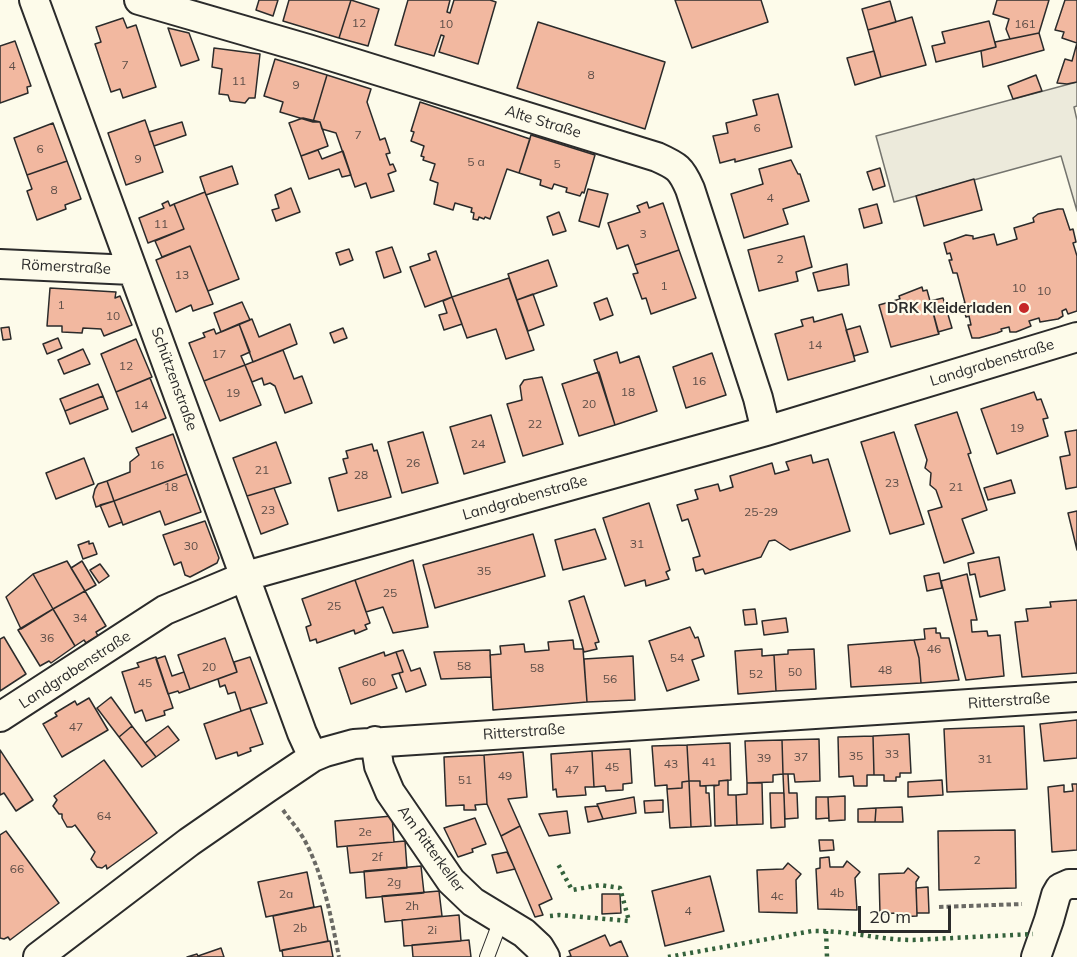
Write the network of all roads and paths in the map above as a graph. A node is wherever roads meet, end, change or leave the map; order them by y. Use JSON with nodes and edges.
{"nodes":[{"id":1,"x":34,"y":0,"type":"edge"},
{"id":2,"x":139,"y":0,"type":"edge"},
{"id":3,"x":0,"y":264,"type":"edge"},
{"id":4,"x":132,"y":270,"type":"junction"},
{"id":5,"x":1077,"y":337,"type":"edge"},
{"id":6,"x":766,"y":431,"type":"junction"},
{"id":7,"x":246,"y":576,"type":"junction"},
{"id":8,"x":1077,"y":697,"type":"edge"},
{"id":9,"x":0,"y":717,"type":"edge"},
{"id":10,"x":375,"y":741,"type":"junction"},
{"id":11,"x":313,"y":757,"type":"junction"},
{"id":12,"x":304,"y":839,"type":"dead end"},
{"id":13,"x":1073,"y":884,"type":"edge"},
{"id":14,"x":1018,"y":904,"type":"dead end"},
{"id":15,"x":939,"y":907,"type":"dead end"},
{"id":16,"x":501,"y":920,"type":"junction"},
{"id":17,"x":38,"y":957,"type":"edge"},
{"id":18,"x":339,"y":957,"type":"edge"},
{"id":19,"x":487,"y":957,"type":"edge"},
{"id":20,"x":545,"y":957,"type":"edge"},
{"id":21,"x":1036,"y":957,"type":"edge"}],
"edges":[{"from":1,"to":4,"type":"street","name":"Schützenstraße"},
{"from":2,"to":6,"type":"street","name":"Alte Straße"},
{"from":3,"to":4,"type":"street","name":"Römerstraße"},
{"from":4,"to":7,"type":"street","name":"Schützenstraße"},
{"from":5,"to":6,"type":"street","name":"Landgrabenstraße"},
{"from":6,"to":7,"type":"street","name":"Landgrabenstraße"},
{"from":7,"to":9,"type":"street","name":"Landgrabenstraße"},
{"from":7,"to":11,"type":"street","name":"Schützenstraße"},
{"from":8,"to":10,"type":"street","name":"Ritterstraße"},
{"from":10,"to":11,"type":"street","name":"Ritterstraße"},
{"from":10,"to":16,"type":"street","name":"Am Ritterkeller"},
{"from":11,"to":17,"type":"street","name":"Ritterstraße"},
{"from":12,"to":18,"type":"path"},
{"from":13,"to":21,"type":"street"},
{"from":14,"to":15,"type":"path"},
{"from":16,"to":19,"type":"lane"},
{"from":16,"to":20,"type":"street","name":"Am Ritterkeller"}]}
